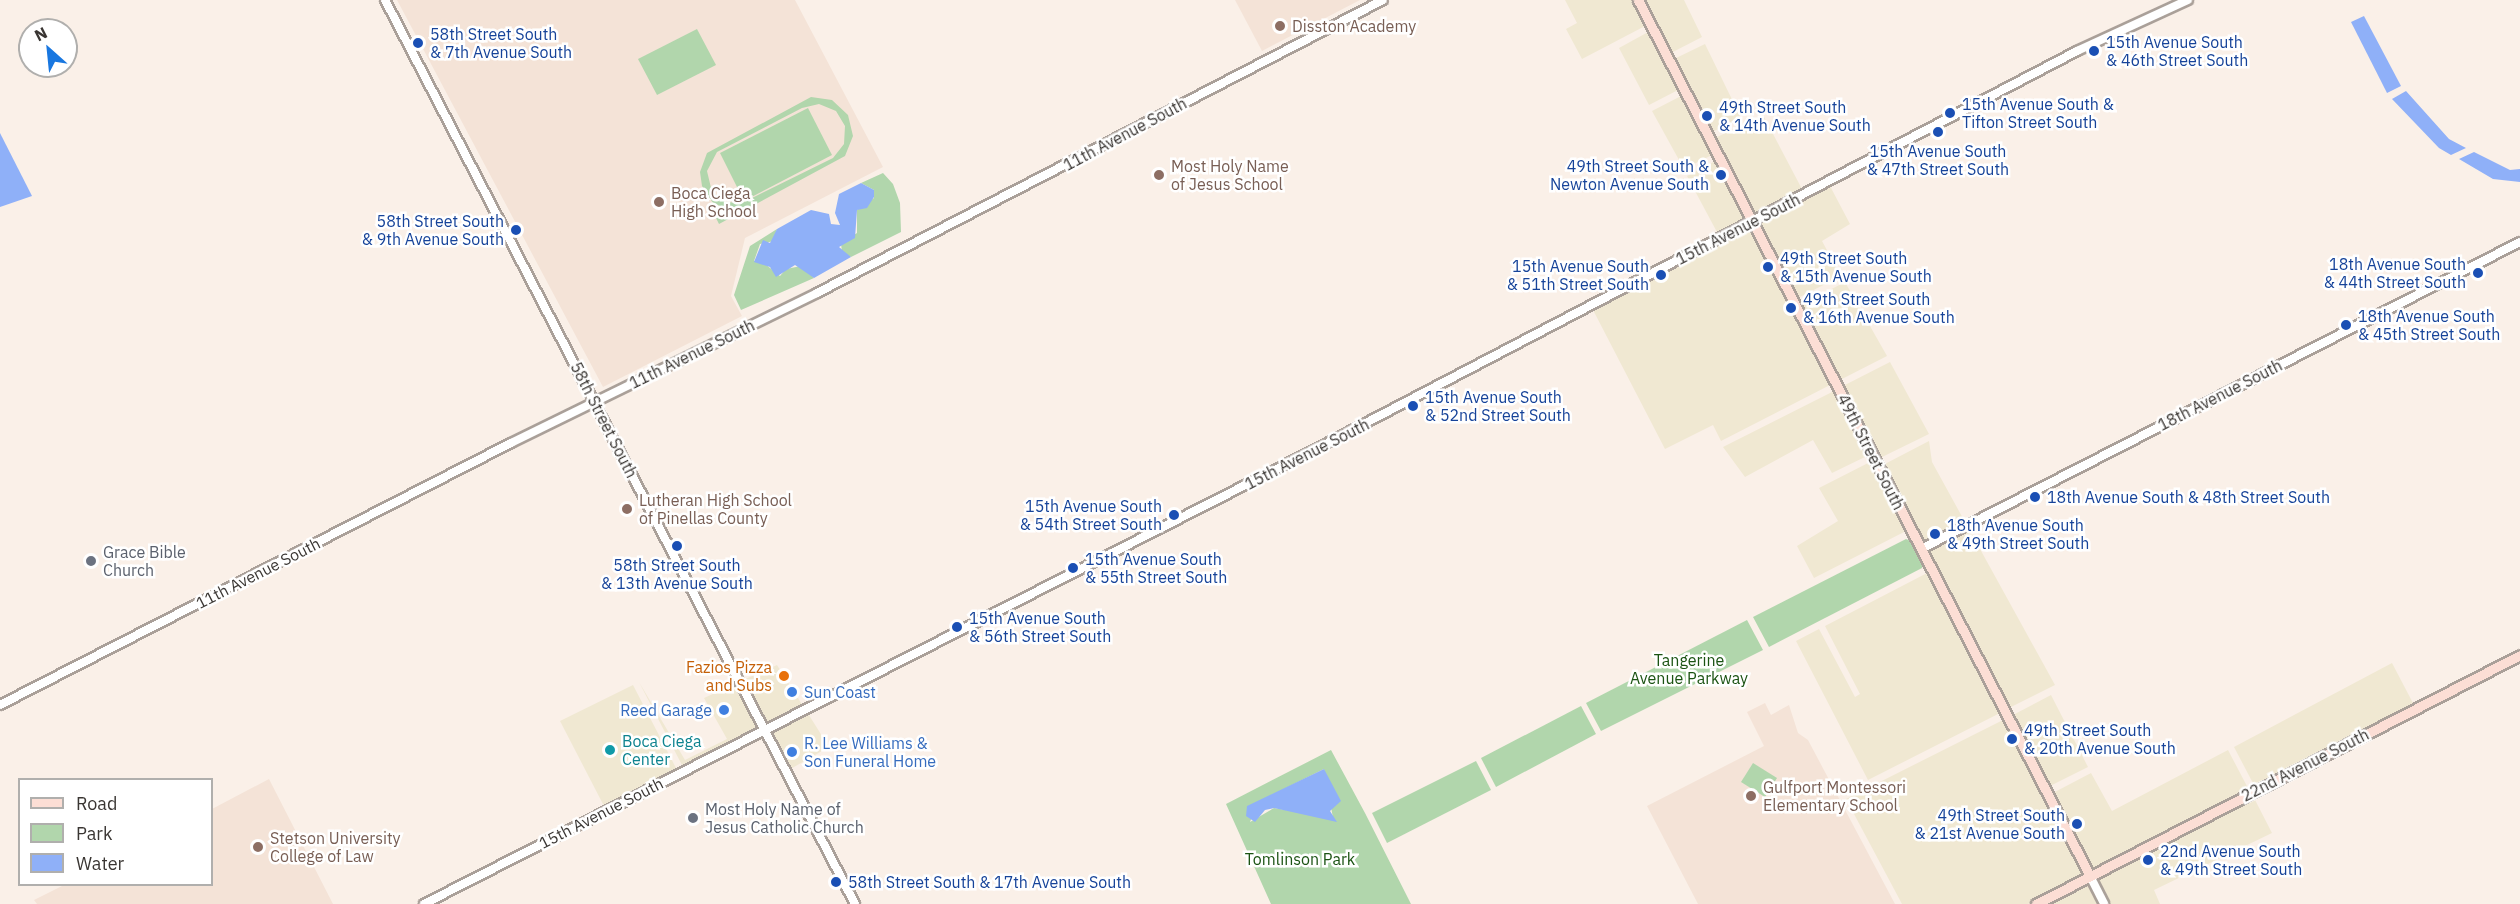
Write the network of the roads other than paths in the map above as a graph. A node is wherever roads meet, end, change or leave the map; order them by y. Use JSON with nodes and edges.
{"nodes":[{"id":1,"x":385,"y":0,"type":"edge"},
{"id":2,"x":1383,"y":0,"type":"edge"},
{"id":3,"x":1638,"y":0,"type":"edge"},
{"id":4,"x":2188,"y":0,"type":"edge"},
{"id":5,"x":1752,"y":221,"type":"junction"},
{"id":6,"x":2520,"y":242,"type":"edge"},
{"id":7,"x":594,"y":401,"type":"junction"},
{"id":8,"x":1921,"y":549,"type":"junction"},
{"id":9,"x":2520,"y":655,"type":"edge"},
{"id":10,"x":0,"y":705,"type":"edge"},
{"id":11,"x":762,"y":730,"type":"junction"},
{"id":12,"x":2090,"y":876,"type":"junction"},
{"id":13,"x":424,"y":904,"type":"edge"},
{"id":14,"x":855,"y":904,"type":"edge"},
{"id":15,"x":2036,"y":904,"type":"edge"},
{"id":16,"x":2104,"y":904,"type":"edge"}],
"edges":[{"from":1,"to":7,"type":"street","name":"58th Street South"},
{"from":2,"to":7,"type":"street","name":"11th Avenue South"},
{"from":3,"to":5,"type":"main road","name":"49th Street South"},
{"from":4,"to":5,"type":"street","name":"15th Avenue South"},
{"from":5,"to":8,"type":"main road","name":"49th Street South"},
{"from":5,"to":11,"type":"street","name":"15th Avenue South"},
{"from":6,"to":8,"type":"street","name":"18th Avenue South"},
{"from":7,"to":10,"type":"street","name":"11th Avenue South"},
{"from":7,"to":11,"type":"street","name":"58th Street South"},
{"from":8,"to":12,"type":"main road","name":"49th Street South"},
{"from":9,"to":12,"type":"main road","name":"22nd Avenue South"},
{"from":11,"to":13,"type":"street","name":"15th Avenue South"},
{"from":11,"to":14,"type":"street","name":"58th Street South"},
{"from":12,"to":15,"type":"main road","name":"22nd Avenue South"},
{"from":12,"to":16,"type":"street","name":"49th Street South"}]}
